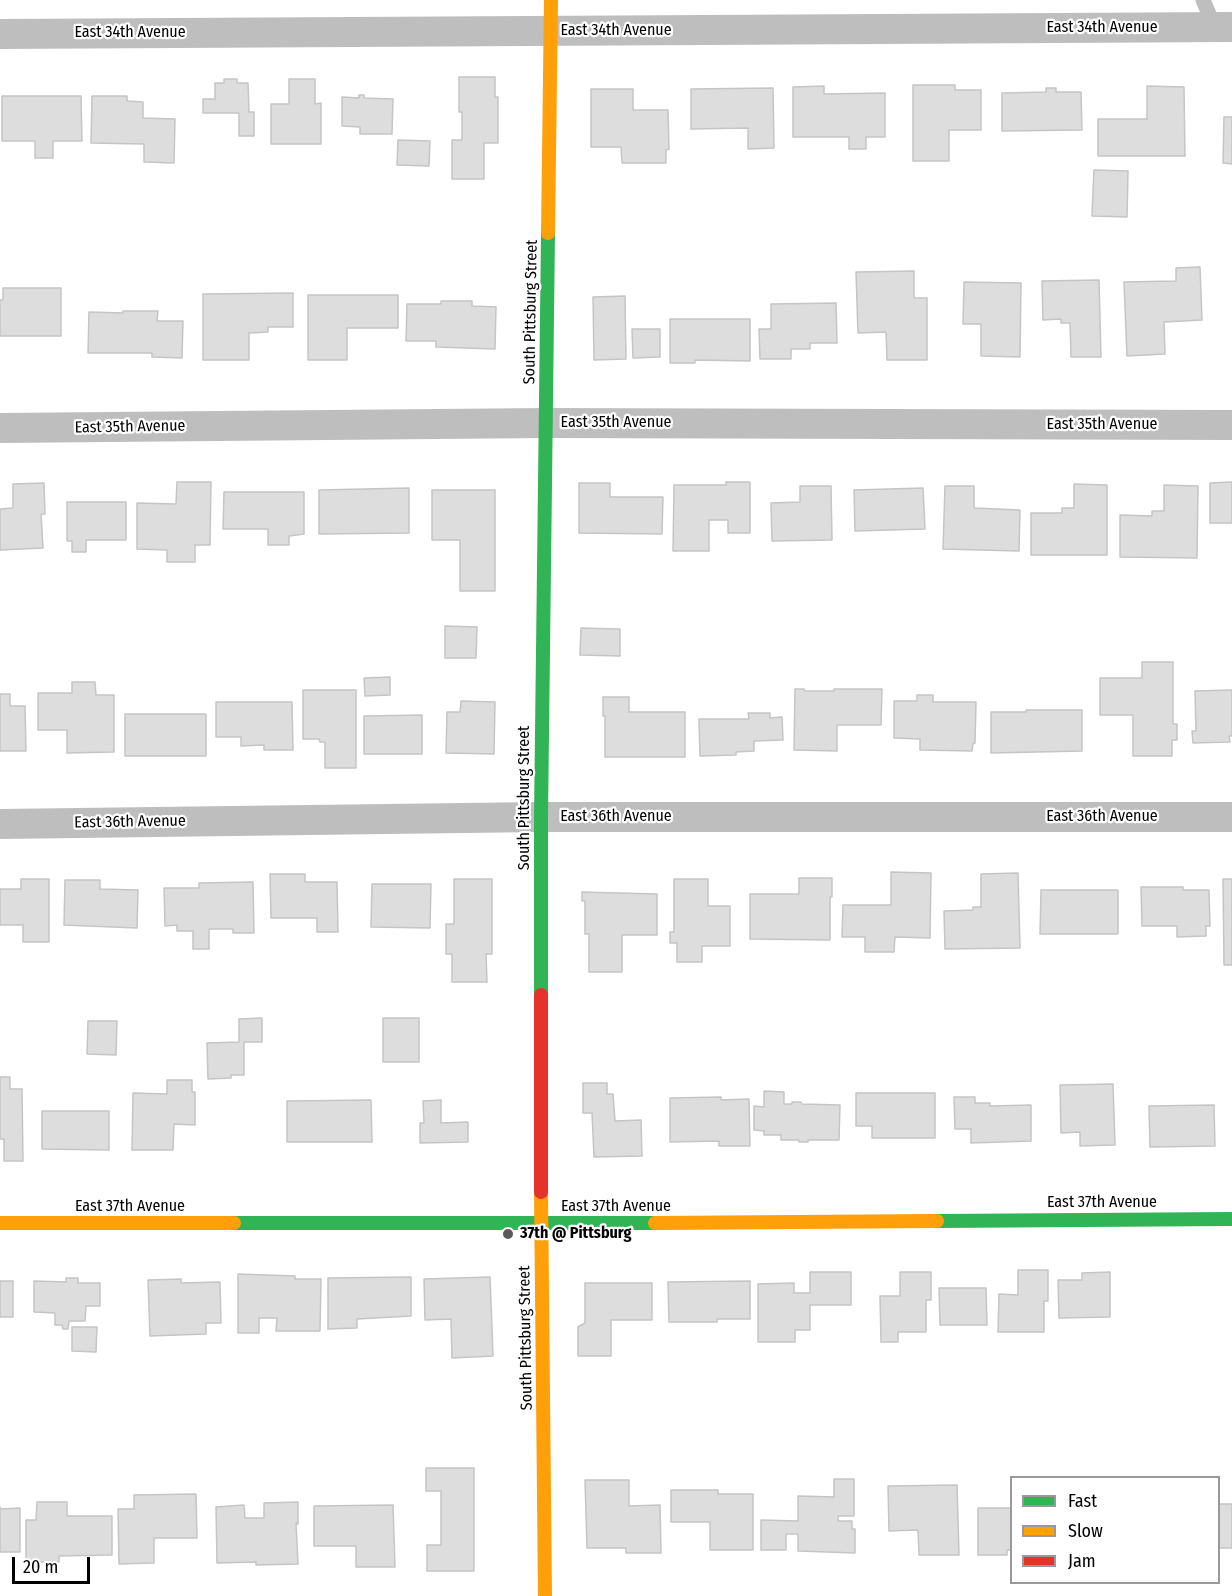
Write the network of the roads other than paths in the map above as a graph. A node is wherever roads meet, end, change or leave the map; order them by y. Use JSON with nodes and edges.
{"nodes":[{"id":1,"x":550,"y":0,"type":"edge"},
{"id":2,"x":1203,"y":0,"type":"edge"},
{"id":3,"x":1224,"y":27,"type":"edge"},
{"id":4,"x":551,"y":31,"type":"junction"},
{"id":5,"x":0,"y":34,"type":"edge"},
{"id":6,"x":546,"y":423,"type":"junction"},
{"id":7,"x":1232,"y":426,"type":"edge"},
{"id":8,"x":0,"y":428,"type":"edge"},
{"id":9,"x":541,"y":817,"type":"junction"},
{"id":10,"x":1232,"y":817,"type":"edge"},
{"id":11,"x":0,"y":824,"type":"edge"},
{"id":12,"x":1232,"y":1219,"type":"edge"},
{"id":13,"x":0,"y":1223,"type":"edge"},
{"id":14,"x":541,"y":1224,"type":"junction"},
{"id":15,"x":545,"y":1596,"type":"edge"}],
"edges":[{"from":1,"to":4,"type":"street","name":"South Pittsburg Street"},
{"from":2,"to":3,"type":"lane"},
{"from":3,"to":4,"type":"street","name":"East 34th Avenue"},
{"from":4,"to":5,"type":"street","name":"East 34th Avenue"},
{"from":4,"to":6,"type":"street","name":"South Pittsburg Street"},
{"from":6,"to":7,"type":"street","name":"East 35th Avenue"},
{"from":6,"to":8,"type":"street","name":"East 35th Avenue"},
{"from":6,"to":9,"type":"street","name":"South Pittsburg Street"},
{"from":9,"to":10,"type":"street","name":"East 36th Avenue"},
{"from":9,"to":11,"type":"street","name":"East 36th Avenue"},
{"from":9,"to":14,"type":"street","name":"South Pittsburg Street"},
{"from":12,"to":14,"type":"street","name":"East 37th Avenue"},
{"from":13,"to":14,"type":"street","name":"East 37th Avenue"},
{"from":14,"to":15,"type":"street","name":"South Pittsburg Street"}]}
